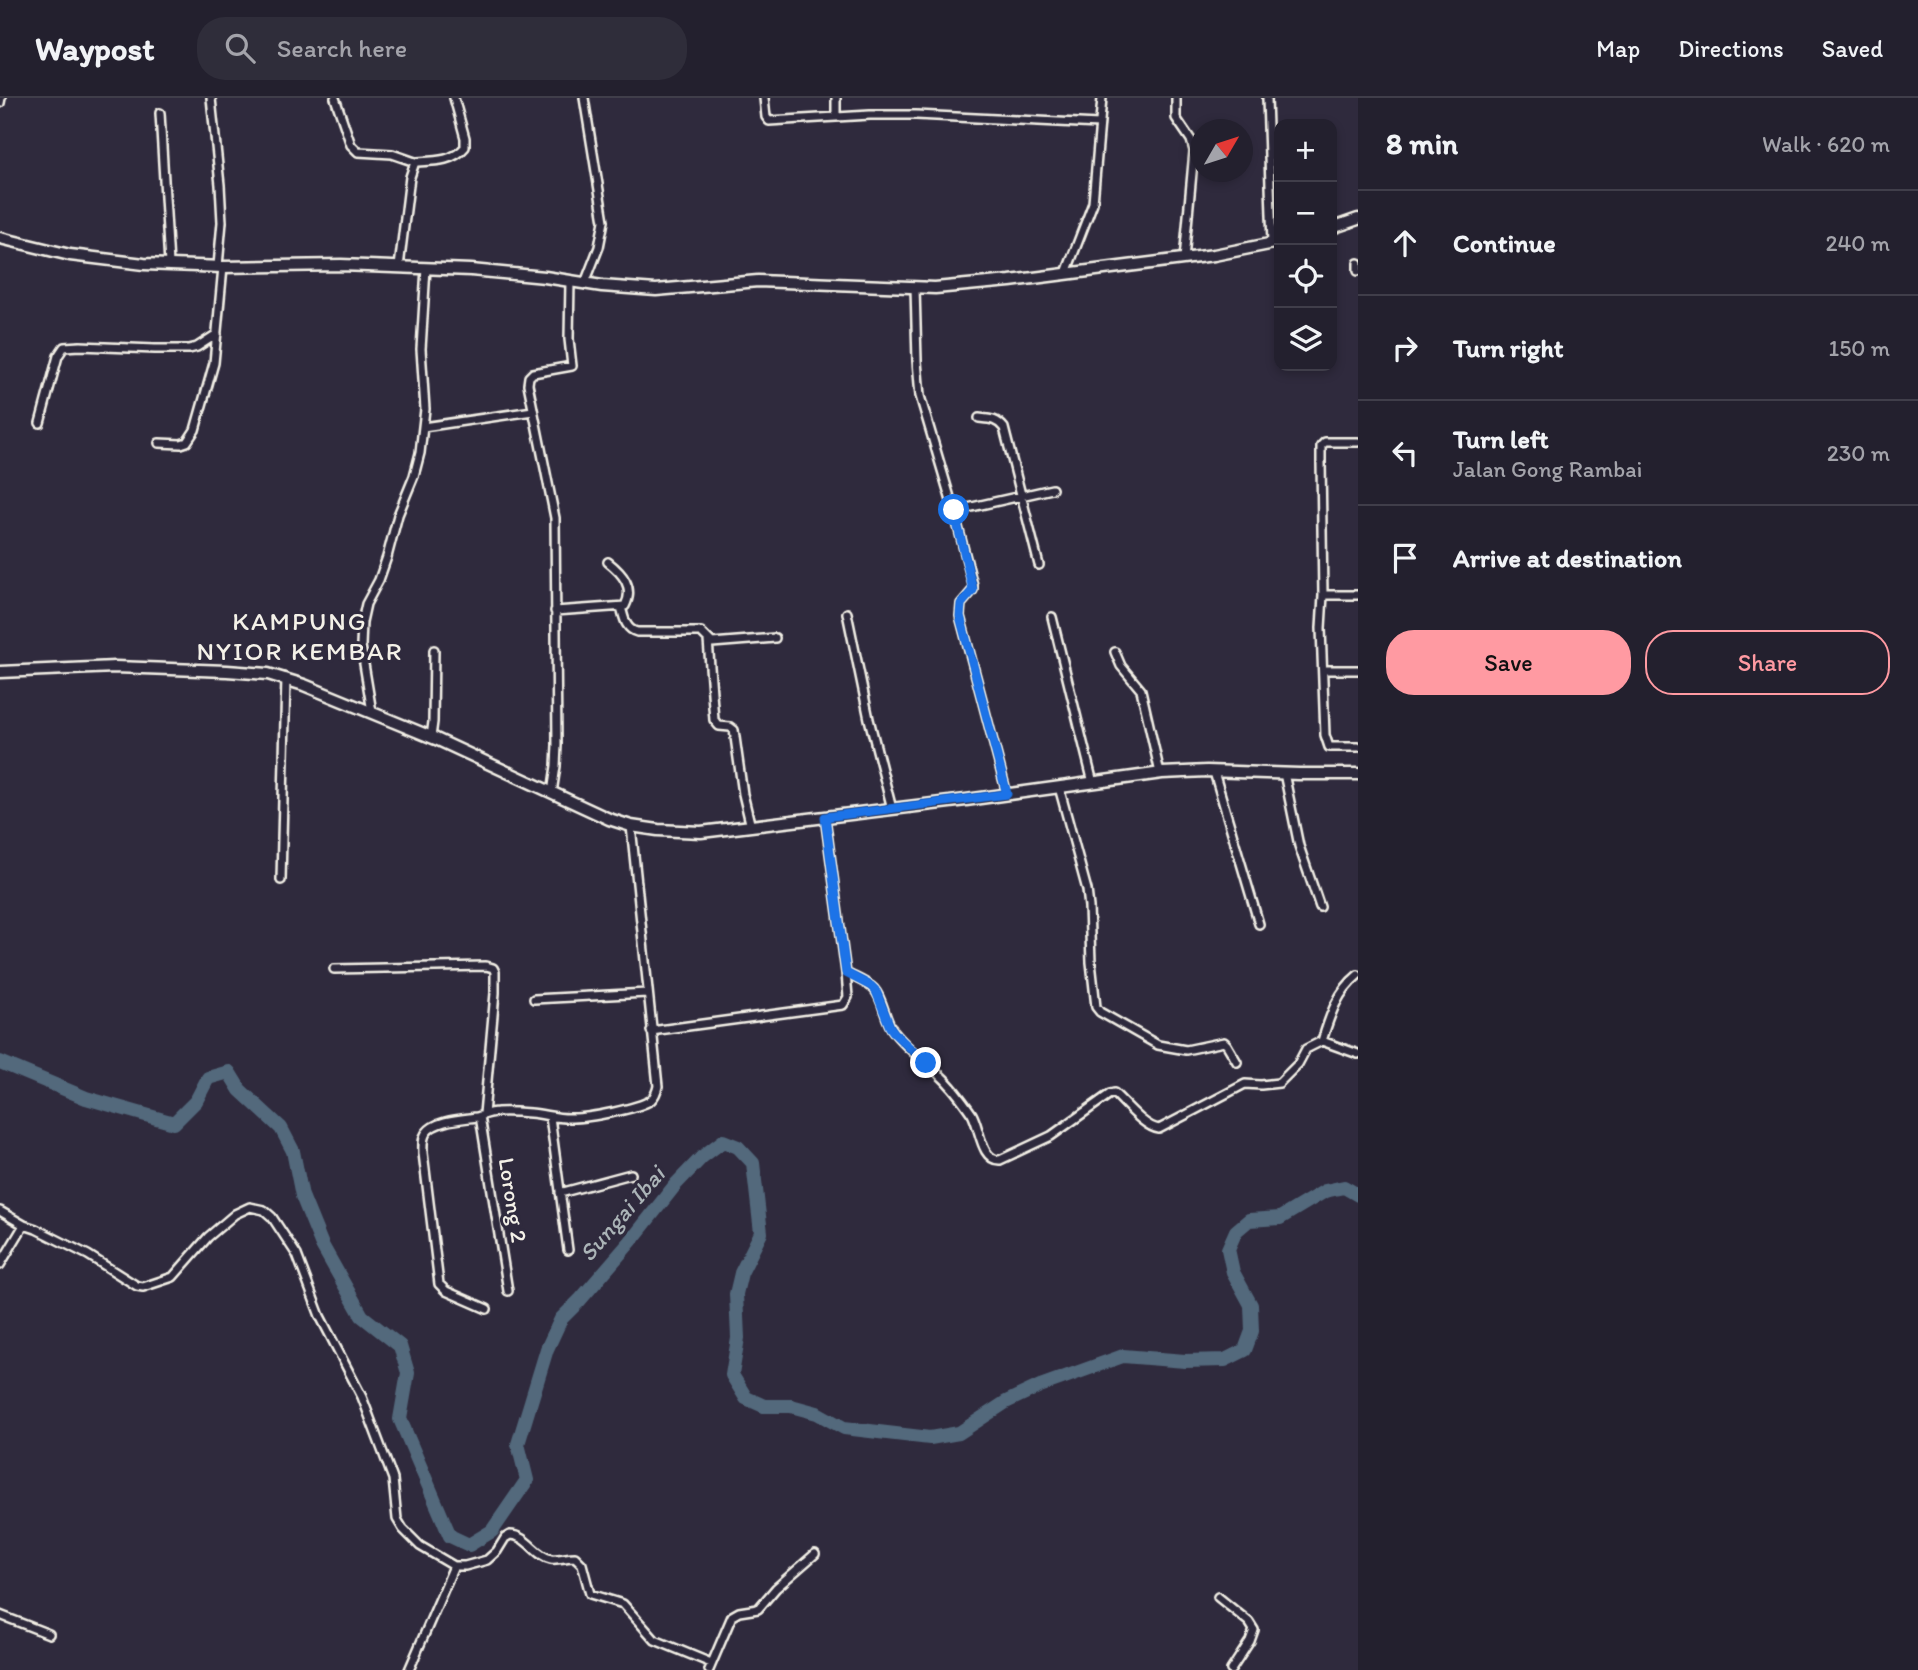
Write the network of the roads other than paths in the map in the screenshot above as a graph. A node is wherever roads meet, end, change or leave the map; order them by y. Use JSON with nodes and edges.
{"nodes":[{"id":1,"x":1,"y":98,"type":"edge"},
{"id":2,"x":211,"y":98,"type":"edge"},
{"id":3,"x":335,"y":98,"type":"edge"},
{"id":4,"x":454,"y":98,"type":"edge"},
{"id":5,"x":584,"y":98,"type":"edge"},
{"id":6,"x":764,"y":98,"type":"edge"},
{"id":7,"x":836,"y":98,"type":"edge"},
{"id":8,"x":1102,"y":98,"type":"edge"},
{"id":9,"x":1176,"y":98,"type":"edge"},
{"id":10,"x":1267,"y":98,"type":"edge"},
{"id":11,"x":0,"y":103,"type":"edge"},
{"id":12,"x":160,"y":113,"type":"dead end"},
{"id":13,"x":836,"y":117,"type":"junction"},
{"id":14,"x":1099,"y":124,"type":"junction"},
{"id":15,"x":415,"y":162,"type":"junction"},
{"id":16,"x":1358,"y":219,"type":"edge"},
{"id":17,"x":1274,"y":225,"type":"edge"},
{"id":18,"x":1337,"y":226,"type":"edge"},
{"id":19,"x":0,"y":238,"type":"edge"},
{"id":20,"x":1274,"y":243,"type":"edge"},
{"id":21,"x":1184,"y":258,"type":"junction"},
{"id":22,"x":1358,"y":263,"type":"edge"},
{"id":23,"x":169,"y":264,"type":"junction"},
{"id":24,"x":221,"y":266,"type":"junction"},
{"id":25,"x":399,"y":267,"type":"junction"},
{"id":26,"x":426,"y":268,"type":"junction"},
{"id":27,"x":1358,"y":271,"type":"edge"},
{"id":28,"x":1066,"y":273,"type":"junction"},
{"id":29,"x":570,"y":281,"type":"junction"},
{"id":30,"x":585,"y":283,"type":"junction"},
{"id":31,"x":915,"y":288,"type":"junction"},
{"id":32,"x":216,"y":334,"type":"junction"},
{"id":33,"x":533,"y":411,"type":"junction"},
{"id":34,"x":979,"y":418,"type":"dead end"},
{"id":35,"x":40,"y":423,"type":"dead end"},
{"id":36,"x":423,"y":427,"type":"junction"},
{"id":37,"x":1358,"y":442,"type":"edge"},
{"id":38,"x":159,"y":443,"type":"dead end"},
{"id":39,"x":1052,"y":489,"type":"dead end"},
{"id":40,"x":1021,"y":496,"type":"junction"},
{"id":41,"x":954,"y":510,"type":"junction"},
{"id":42,"x":608,"y":562,"type":"dead end"},
{"id":43,"x":1039,"y":565,"type":"dead end"},
{"id":44,"x":1323,"y":595,"type":"junction"},
{"id":45,"x":1358,"y":595,"type":"edge"},
{"id":46,"x":621,"y":607,"type":"junction"},
{"id":47,"x":555,"y":611,"type":"junction"},
{"id":48,"x":847,"y":613,"type":"dead end"},
{"id":49,"x":1052,"y":617,"type":"dead end"},
{"id":50,"x":775,"y":638,"type":"dead end"},
{"id":51,"x":708,"y":640,"type":"junction"},
{"id":52,"x":434,"y":650,"type":"dead end"},
{"id":53,"x":1115,"y":652,"type":"dead end"},
{"id":54,"x":1323,"y":670,"type":"junction"},
{"id":55,"x":1358,"y":670,"type":"edge"},
{"id":56,"x":0,"y":673,"type":"edge"},
{"id":57,"x":286,"y":678,"type":"junction"},
{"id":58,"x":372,"y":712,"type":"junction"},
{"id":59,"x":431,"y":737,"type":"junction"},
{"id":60,"x":1358,"y":747,"type":"edge"},
{"id":61,"x":1214,"y":772,"type":"junction"},
{"id":62,"x":1160,"y":773,"type":"junction"},
{"id":63,"x":1283,"y":773,"type":"junction"},
{"id":64,"x":1358,"y":774,"type":"edge"},
{"id":65,"x":1093,"y":783,"type":"junction"},
{"id":66,"x":1059,"y":787,"type":"junction"},
{"id":67,"x":552,"y":793,"type":"junction"},
{"id":68,"x":1007,"y":794,"type":"junction"},
{"id":69,"x":892,"y":809,"type":"junction"},
{"id":70,"x":825,"y":817,"type":"junction"},
{"id":71,"x":631,"y":825,"type":"junction"},
{"id":72,"x":751,"y":827,"type":"junction"},
{"id":73,"x":281,"y":880,"type":"dead end"},
{"id":74,"x":1320,"y":907,"type":"dead end"},
{"id":75,"x":1259,"y":924,"type":"dead end"},
{"id":76,"x":334,"y":969,"type":"dead end"},
{"id":77,"x":846,"y":973,"type":"junction"},
{"id":78,"x":1358,"y":975,"type":"edge"},
{"id":79,"x":647,"y":993,"type":"junction"},
{"id":80,"x":534,"y":999,"type":"dead end"},
{"id":81,"x":651,"y":1031,"type":"junction"},
{"id":82,"x":1322,"y":1041,"type":"junction"},
{"id":83,"x":1358,"y":1054,"type":"edge"},
{"id":84,"x":1237,"y":1062,"type":"dead end"},
{"id":85,"x":482,"y":1115,"type":"junction"},
{"id":86,"x":550,"y":1116,"type":"junction"},
{"id":87,"x":631,"y":1174,"type":"dead end"},
{"id":88,"x":560,"y":1193,"type":"junction"},
{"id":89,"x":0,"y":1211,"type":"edge"},
{"id":90,"x":24,"y":1225,"type":"junction"},
{"id":91,"x":568,"y":1250,"type":"dead end"},
{"id":92,"x":0,"y":1265,"type":"edge"},
{"id":93,"x":508,"y":1291,"type":"dead end"},
{"id":94,"x":487,"y":1309,"type":"dead end"},
{"id":95,"x":815,"y":1554,"type":"dead end"},
{"id":96,"x":454,"y":1566,"type":"junction"},
{"id":97,"x":1218,"y":1597,"type":"dead end"},
{"id":98,"x":0,"y":1615,"type":"edge"},
{"id":99,"x":49,"y":1634,"type":"dead end"},
{"id":100,"x":710,"y":1667,"type":"edge"},
{"id":101,"x":410,"y":1670,"type":"edge"},
{"id":102,"x":1231,"y":1670,"type":"edge"}],
"edges":[{"from":1,"to":11,"type":"street"},
{"from":2,"to":24,"type":"street"},
{"from":3,"to":15,"type":"street"},
{"from":4,"to":15,"type":"street"},
{"from":5,"to":30,"type":"street"},
{"from":6,"to":13,"type":"street"},
{"from":7,"to":13,"type":"street"},
{"from":8,"to":14,"type":"street"},
{"from":9,"to":21,"type":"street"},
{"from":10,"to":17,"type":"street"},
{"from":12,"to":23,"type":"street"},
{"from":13,"to":14,"type":"street"},
{"from":14,"to":28,"type":"street"},
{"from":15,"to":25,"type":"street"},
{"from":16,"to":18,"type":"main road"},
{"from":19,"to":23,"type":"main road"},
{"from":20,"to":21,"type":"main road"},
{"from":21,"to":28,"type":"main road"},
{"from":22,"to":27,"type":"street"},
{"from":23,"to":24,"type":"main road"},
{"from":24,"to":25,"type":"main road"},
{"from":24,"to":32,"type":"street"},
{"from":25,"to":26,"type":"main road"},
{"from":26,"to":29,"type":"main road"},
{"from":26,"to":36,"type":"street"},
{"from":28,"to":31,"type":"main road"},
{"from":29,"to":30,"type":"main road"},
{"from":29,"to":33,"type":"street"},
{"from":30,"to":31,"type":"main road"},
{"from":31,"to":41,"type":"street"},
{"from":32,"to":35,"type":"street"},
{"from":32,"to":38,"type":"street"},
{"from":33,"to":36,"type":"street"},
{"from":33,"to":47,"type":"street"},
{"from":34,"to":40,"type":"street"},
{"from":36,"to":58,"type":"street"},
{"from":37,"to":44,"type":"street"},
{"from":39,"to":40,"type":"street"},
{"from":40,"to":41,"type":"street"},
{"from":40,"to":43,"type":"street"},
{"from":41,"to":68,"type":"street"},
{"from":42,"to":46,"type":"street"},
{"from":44,"to":45,"type":"street"},
{"from":44,"to":54,"type":"street"},
{"from":46,"to":47,"type":"street"},
{"from":46,"to":51,"type":"street"},
{"from":47,"to":67,"type":"street"},
{"from":48,"to":69,"type":"street"},
{"from":49,"to":65,"type":"street"},
{"from":50,"to":51,"type":"street"},
{"from":51,"to":72,"type":"street"},
{"from":52,"to":59,"type":"street"},
{"from":53,"to":62,"type":"street"},
{"from":54,"to":55,"type":"street"},
{"from":54,"to":60,"type":"street"},
{"from":56,"to":57,"type":"main road"},
{"from":57,"to":58,"type":"main road"},
{"from":57,"to":73,"type":"street"},
{"from":58,"to":59,"type":"main road"},
{"from":59,"to":67,"type":"main road"},
{"from":61,"to":62,"type":"main road"},
{"from":61,"to":63,"type":"main road"},
{"from":61,"to":75,"type":"street"},
{"from":62,"to":65,"type":"main road"},
{"from":63,"to":64,"type":"main road"},
{"from":63,"to":74,"type":"street"},
{"from":65,"to":66,"type":"main road"},
{"from":66,"to":68,"type":"main road"},
{"from":66,"to":84,"type":"street"},
{"from":67,"to":71,"type":"main road"},
{"from":68,"to":69,"type":"main road"},
{"from":69,"to":70,"type":"main road"},
{"from":70,"to":72,"type":"main road"},
{"from":70,"to":77,"type":"street"},
{"from":71,"to":72,"type":"main road"},
{"from":71,"to":79,"type":"street"},
{"from":76,"to":85,"type":"street","name":"Lorong 2"},
{"from":77,"to":81,"type":"street"},
{"from":77,"to":82,"type":"street"},
{"from":78,"to":82,"type":"street"},
{"from":79,"to":80,"type":"street"},
{"from":79,"to":81,"type":"street"},
{"from":81,"to":86,"type":"street"},
{"from":82,"to":83,"type":"street"},
{"from":85,"to":86,"type":"street"},
{"from":85,"to":93,"type":"street","name":"Lorong 2"},
{"from":85,"to":94,"type":"street"},
{"from":86,"to":88,"type":"street"},
{"from":87,"to":88,"type":"street"},
{"from":88,"to":91,"type":"street"},
{"from":89,"to":90,"type":"street"},
{"from":90,"to":92,"type":"street"},
{"from":90,"to":96,"type":"street"},
{"from":95,"to":100,"type":"street"},
{"from":96,"to":100,"type":"street"},
{"from":96,"to":101,"type":"street"},
{"from":97,"to":102,"type":"street"},
{"from":98,"to":99,"type":"street"}]}
